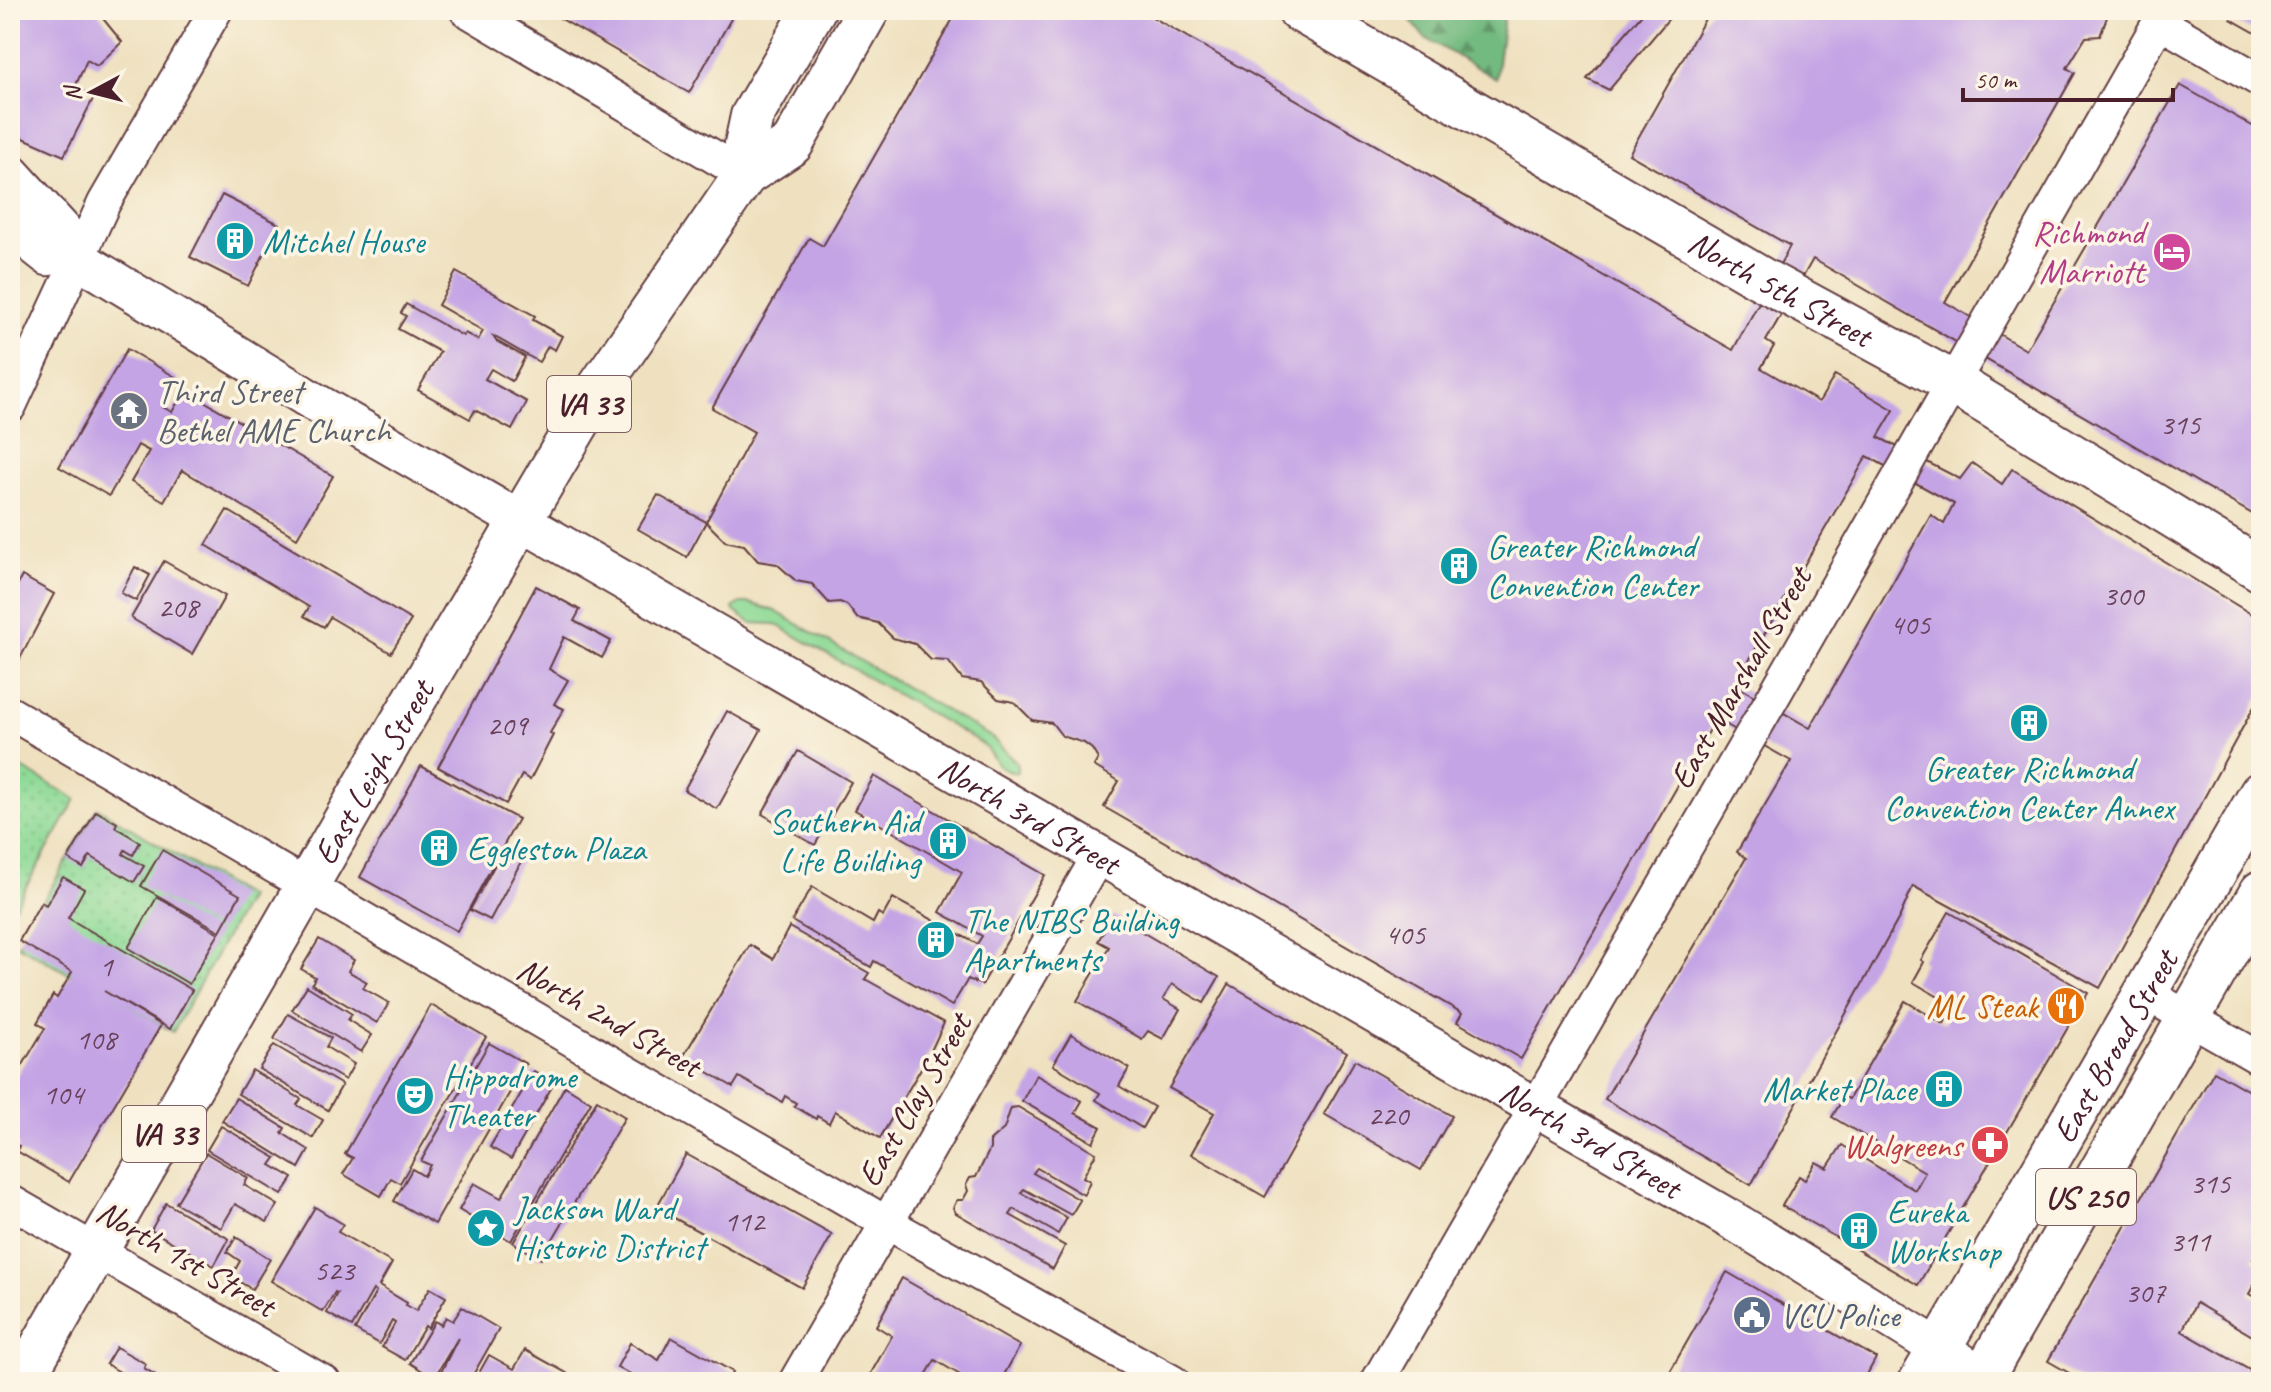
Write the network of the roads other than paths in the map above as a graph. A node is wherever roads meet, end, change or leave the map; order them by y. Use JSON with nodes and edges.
{"nodes":[{"id":1,"x":216,"y":10,"type":"edge"},
{"id":2,"x":466,"y":10,"type":"edge"},
{"id":3,"x":814,"y":10,"type":"edge"},
{"id":4,"x":868,"y":10,"type":"edge"},
{"id":5,"x":1299,"y":10,"type":"edge"},
{"id":6,"x":2162,"y":16,"type":"edge"},
{"id":7,"x":2261,"y":81,"type":"edge"},
{"id":8,"x":10,"y":173,"type":"edge"},
{"id":9,"x":745,"y":175,"type":"junction"},
{"id":10,"x":10,"y":226,"type":"edge"},
{"id":11,"x":70,"y":254,"type":"junction"},
{"id":12,"x":1952,"y":382,"type":"junction"},
{"id":13,"x":10,"y":406,"type":"edge"},
{"id":14,"x":519,"y":520,"type":"junction"},
{"id":15,"x":2261,"y":570,"type":"edge"},
{"id":16,"x":10,"y":713,"type":"edge"},
{"id":17,"x":2261,"y":793,"type":"edge"},
{"id":18,"x":1099,"y":855,"type":"junction"},
{"id":19,"x":308,"y":886,"type":"junction"},
{"id":20,"x":2261,"y":892,"type":"edge"},
{"id":21,"x":2145,"y":993,"type":"junction"},
{"id":22,"x":2188,"y":1018,"type":"junction"},
{"id":23,"x":2261,"y":1059,"type":"edge"},
{"id":24,"x":1535,"y":1106,"type":"junction"},
{"id":25,"x":10,"y":1201,"type":"edge"},
{"id":26,"x":887,"y":1223,"type":"junction"},
{"id":27,"x":97,"y":1251,"type":"junction"},
{"id":28,"x":1929,"y":1365,"type":"edge"},
{"id":29,"x":1986,"y":1380,"type":"edge"},
{"id":30,"x":21,"y":1382,"type":"edge"},
{"id":31,"x":324,"y":1382,"type":"edge"},
{"id":32,"x":795,"y":1382,"type":"edge"},
{"id":33,"x":1173,"y":1382,"type":"edge"},
{"id":34,"x":1377,"y":1382,"type":"edge"}],
"edges":[{"from":1,"to":11,"type":"street"},
{"from":2,"to":9,"type":"street"},
{"from":3,"to":9,"type":"main road"},
{"from":4,"to":9,"type":"main road","name":"East Leigh Street","number":"VA 33"},
{"from":5,"to":12,"type":"main road","name":"North 5th Street"},
{"from":6,"to":7,"type":"street"},
{"from":6,"to":12,"type":"street","name":"East Marshall Street"},
{"from":8,"to":11,"type":"main road"},
{"from":9,"to":14,"type":"main road","name":"East Leigh Street","number":"VA 33"},
{"from":10,"to":11,"type":"main road","name":"North 3rd Street"},
{"from":11,"to":13,"type":"street"},
{"from":11,"to":14,"type":"main road","name":"North 3rd Street"},
{"from":12,"to":15,"type":"main road","name":"North 5th Street"},
{"from":12,"to":24,"type":"street","name":"East Marshall Street"},
{"from":14,"to":18,"type":"main road","name":"North 3rd Street"},
{"from":14,"to":19,"type":"main road","name":"East Leigh Street","number":"VA 33"},
{"from":16,"to":19,"type":"street","name":"North 2nd Street"},
{"from":17,"to":21,"type":"main road","name":"East Broad Street","number":"US 250"},
{"from":18,"to":24,"type":"main road","name":"North 3rd Street"},
{"from":18,"to":26,"type":"street","name":"East Clay Street"},
{"from":19,"to":26,"type":"street","name":"North 2nd Street"},
{"from":19,"to":27,"type":"main road","name":"East Leigh Street","number":"VA 33"},
{"from":20,"to":22,"type":"main road","name":"East Broad Street","number":"US 250"},
{"from":21,"to":22,"type":"street"},
{"from":21,"to":28,"type":"main road","name":"East Broad Street","number":"US 250"},
{"from":22,"to":23,"type":"street"},
{"from":22,"to":29,"type":"main road","name":"East Broad Street","number":"US 250"},
{"from":24,"to":28,"type":"main road","name":"North 3rd Street"},
{"from":24,"to":34,"type":"street","name":"East Marshall Street"},
{"from":25,"to":27,"type":"street","name":"North 1st Street"},
{"from":26,"to":32,"type":"street","name":"East Clay Street"},
{"from":26,"to":33,"type":"street","name":"North 2nd Street"},
{"from":27,"to":30,"type":"main road","name":"East Leigh Street","number":"VA 33"},
{"from":27,"to":31,"type":"street","name":"North 1st Street"},
{"from":28,"to":29,"type":"main road","name":"North 3rd Street"}]}
